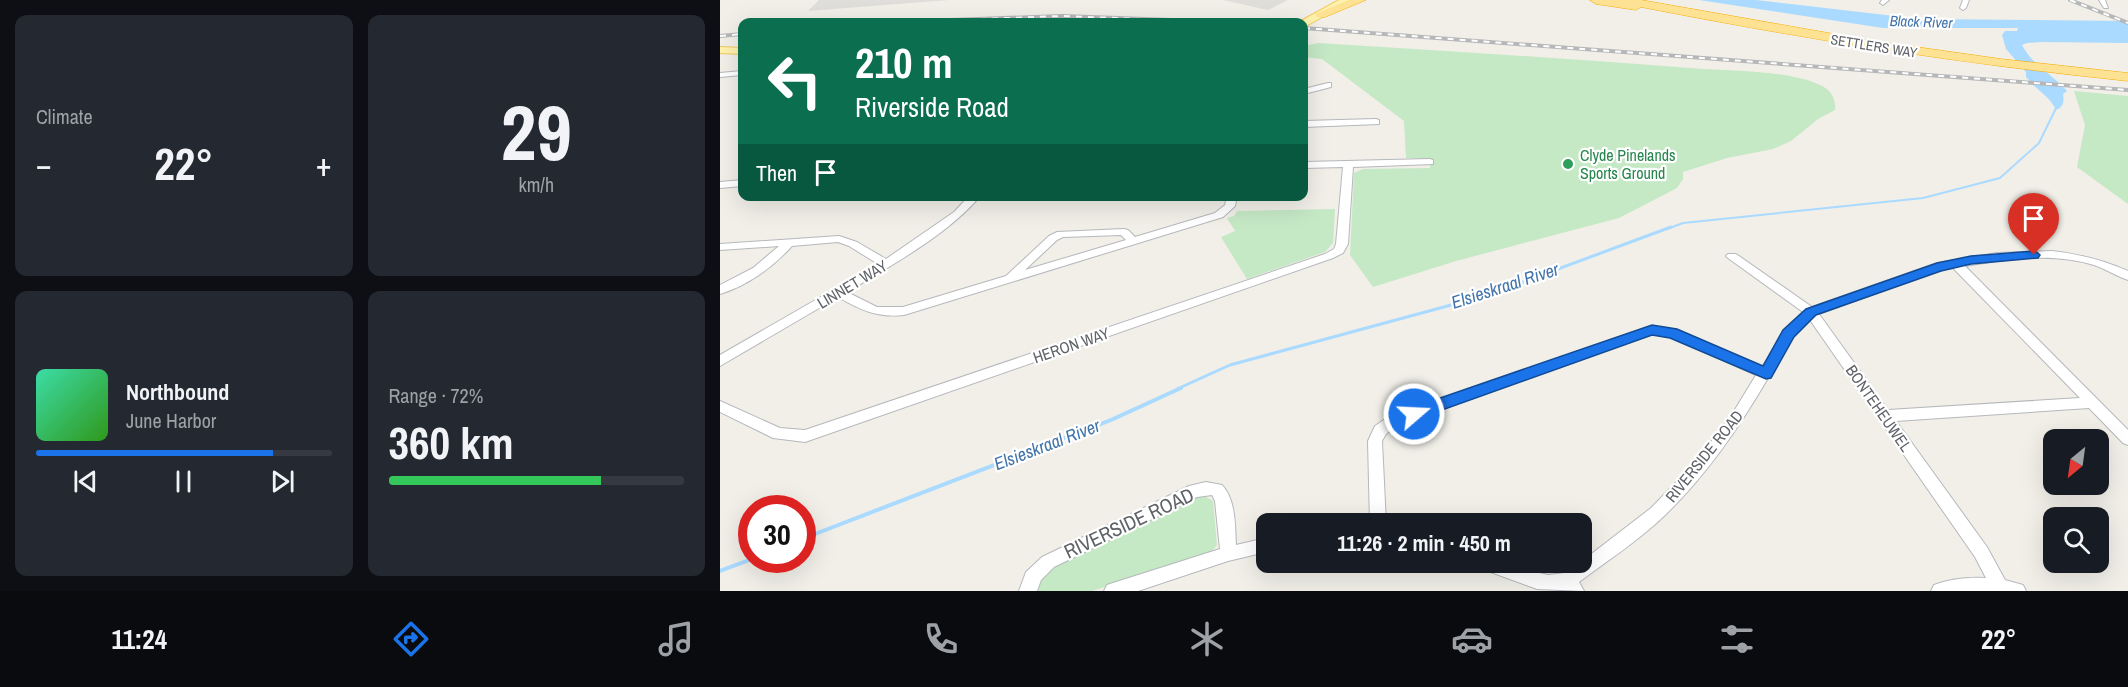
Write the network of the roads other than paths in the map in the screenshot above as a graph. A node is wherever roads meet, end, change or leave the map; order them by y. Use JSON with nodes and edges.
{"nodes":[{"id":1,"x":1326,"y":0,"type":"edge"},
{"id":2,"x":1335,"y":0,"type":"edge"},
{"id":3,"x":1347,"y":0,"type":"edge"},
{"id":4,"x":1360,"y":0,"type":"edge"},
{"id":5,"x":1651,"y":0,"type":"edge"},
{"id":6,"x":1667,"y":0,"type":"edge"},
{"id":7,"x":1966,"y":0,"type":"edge"},
{"id":8,"x":1608,"y":1,"type":"edge"},
{"id":9,"x":1963,"y":8,"type":"dead end"},
{"id":10,"x":1705,"y":13,"type":"junction"},
{"id":11,"x":1321,"y":14,"type":"junction"},
{"id":12,"x":1303,"y":18,"type":"edge"},
{"id":13,"x":1304,"y":18,"type":"edge"},
{"id":14,"x":1308,"y":18,"type":"edge"},
{"id":15,"x":720,"y":50,"type":"edge"},
{"id":16,"x":738,"y":51,"type":"edge"},
{"id":17,"x":2057,"y":66,"type":"junction"},
{"id":18,"x":2128,"y":69,"type":"edge"},
{"id":19,"x":738,"y":74,"type":"edge"},
{"id":20,"x":720,"y":75,"type":"edge"},
{"id":21,"x":2128,"y":77,"type":"edge"},
{"id":22,"x":1328,"y":86,"type":"dead end"},
{"id":23,"x":1308,"y":89,"type":"edge"},
{"id":24,"x":1376,"y":122,"type":"dead end"},
{"id":25,"x":1308,"y":123,"type":"edge"},
{"id":26,"x":1430,"y":162,"type":"dead end"},
{"id":27,"x":1348,"y":164,"type":"junction"},
{"id":28,"x":1308,"y":165,"type":"edge"},
{"id":29,"x":738,"y":183,"type":"edge"},
{"id":30,"x":720,"y":185,"type":"edge"},
{"id":31,"x":970,"y":201,"type":"edge"},
{"id":32,"x":1231,"y":201,"type":"edge"},
{"id":33,"x":1133,"y":241,"type":"junction"},
{"id":34,"x":789,"y":242,"type":"junction"},
{"id":35,"x":720,"y":247,"type":"edge"},
{"id":36,"x":1732,"y":256,"type":"dead end"},
{"id":37,"x":886,"y":264,"type":"junction"},
{"id":38,"x":1956,"y":264,"type":"junction"},
{"id":39,"x":2128,"y":276,"type":"edge"},
{"id":40,"x":1009,"y":279,"type":"junction"},
{"id":41,"x":720,"y":290,"type":"edge"},
{"id":42,"x":839,"y":292,"type":"junction"},
{"id":43,"x":1811,"y":312,"type":"junction"},
{"id":44,"x":720,"y":360,"type":"edge"},
{"id":45,"x":1766,"y":374,"type":"junction"},
{"id":46,"x":2092,"y":403,"type":"junction"},
{"id":47,"x":720,"y":406,"type":"edge"},
{"id":48,"x":1886,"y":416,"type":"junction"},
{"id":49,"x":2128,"y":439,"type":"edge"},
{"id":50,"x":1378,"y":513,"type":"edge"},
{"id":51,"x":1256,"y":547,"type":"edge"},
{"id":52,"x":1228,"y":554,"type":"junction"},
{"id":53,"x":1517,"y":573,"type":"edge"},
{"id":54,"x":1572,"y":585,"type":"edge"},
{"id":55,"x":1999,"y":585,"type":"junction"},
{"id":56,"x":1028,"y":591,"type":"edge"},
{"id":57,"x":1113,"y":591,"type":"edge"},
{"id":58,"x":1940,"y":591,"type":"edge"},
{"id":59,"x":2017,"y":591,"type":"edge"}],
"edges":[{"from":1,"to":12,"type":"highway"},
{"from":2,"to":13,"type":"main road"},
{"from":3,"to":11,"type":"main road"},
{"from":4,"to":11,"type":"highway"},
{"from":5,"to":10,"type":"highway","name":"SETTLERS WAY"},
{"from":6,"to":10,"type":"highway"},
{"from":7,"to":9,"type":"street"},
{"from":8,"to":10,"type":"highway","name":"SETTLERS WAY"},
{"from":10,"to":17,"type":"highway","name":"SETTLERS WAY"},
{"from":11,"to":14,"type":"main road"},
{"from":15,"to":16,"type":"main road"},
{"from":17,"to":18,"type":"highway","name":"SETTLERS WAY"},
{"from":17,"to":21,"type":"highway","name":"SETTLERS WAY"},
{"from":19,"to":20,"type":"street"},
{"from":22,"to":23,"type":"street"},
{"from":24,"to":25,"type":"street"},
{"from":26,"to":27,"type":"street"},
{"from":27,"to":28,"type":"street"},
{"from":27,"to":47,"type":"street","name":"HERON WAY"},
{"from":29,"to":30,"type":"street"},
{"from":31,"to":37,"type":"street","name":"LINNET WAY"},
{"from":32,"to":33,"type":"street"},
{"from":33,"to":40,"type":"street"},
{"from":33,"to":40,"type":"street"},
{"from":34,"to":35,"type":"street"},
{"from":34,"to":37,"type":"street"},
{"from":34,"to":41,"type":"street"},
{"from":36,"to":43,"type":"street","name":"BONTEHEUWEL"},
{"from":37,"to":42,"type":"street","name":"LINNET WAY"},
{"from":38,"to":39,"type":"street","name":"RIVERSIDE ROAD"},
{"from":38,"to":43,"type":"street","name":"RIVERSIDE ROAD"},
{"from":38,"to":46,"type":"street"},
{"from":40,"to":42,"type":"street"},
{"from":42,"to":44,"type":"street","name":"LINNET WAY"},
{"from":43,"to":45,"type":"street","name":"RIVERSIDE ROAD"},
{"from":43,"to":48,"type":"street","name":"BONTEHEUWEL"},
{"from":45,"to":50,"type":"street"},
{"from":45,"to":54,"type":"street","name":"RIVERSIDE ROAD"},
{"from":46,"to":48,"type":"street"},
{"from":46,"to":49,"type":"street"},
{"from":48,"to":55,"type":"street","name":"BONTEHEUWEL"},
{"from":51,"to":52,"type":"street"},
{"from":52,"to":56,"type":"street","name":"RIVERSIDE ROAD"},
{"from":52,"to":57,"type":"street"},
{"from":53,"to":54,"type":"street","name":"RIVERSIDE ROAD"},
{"from":55,"to":58,"type":"street"},
{"from":55,"to":59,"type":"street"}]}
